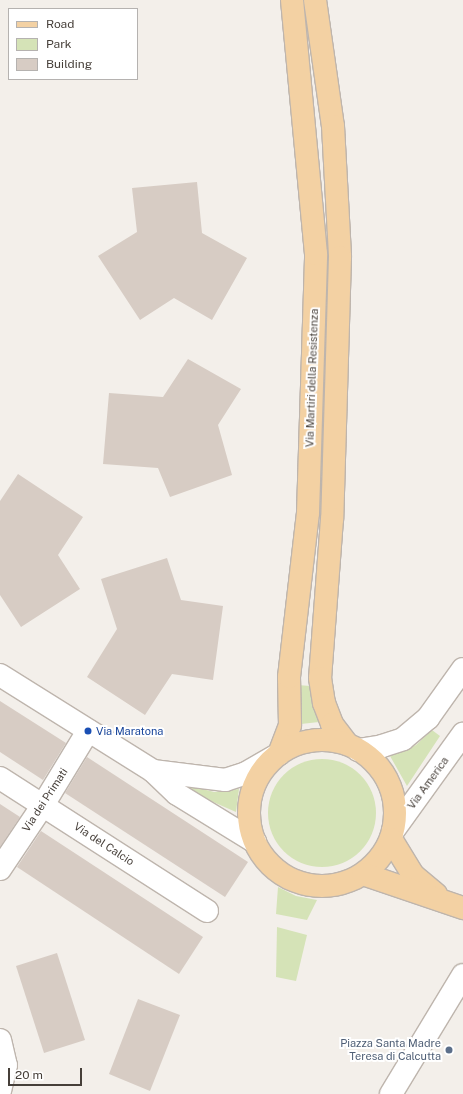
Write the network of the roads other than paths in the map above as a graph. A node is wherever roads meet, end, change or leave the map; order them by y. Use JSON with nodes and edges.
{"nodes":[{"id":1,"x":292,"y":0,"type":"edge"},
{"id":2,"x":315,"y":0,"type":"edge"},
{"id":3,"x":463,"y":669,"type":"edge"},
{"id":4,"x":0,"y":675,"type":"edge"},
{"id":5,"x":88,"y":731,"type":"junction"},
{"id":6,"x":463,"y":734,"type":"edge"},
{"id":7,"x":352,"y":747,"type":"junction"},
{"id":8,"x":279,"y":754,"type":"junction"},
{"id":9,"x":153,"y":771,"type":"junction"},
{"id":10,"x":0,"y":778,"type":"edge"},
{"id":11,"x":43,"y":805,"type":"junction"},
{"id":12,"x":392,"y":835,"type":"junction"},
{"id":13,"x":255,"y":842,"type":"junction"},
{"id":14,"x":0,"y":869,"type":"edge"},
{"id":15,"x":363,"y":874,"type":"junction"},
{"id":16,"x":455,"y":905,"type":"edge"},
{"id":17,"x":207,"y":911,"type":"dead end"},
{"id":18,"x":463,"y":975,"type":"edge"},
{"id":19,"x":0,"y":1040,"type":"edge"},
{"id":20,"x":0,"y":1090,"type":"edge"},
{"id":21,"x":391,"y":1094,"type":"edge"}],
"edges":[{"from":1,"to":8,"type":"main road","name":"Via Martiri della Resistenza"},
{"from":2,"to":7,"type":"main road","name":"Via Martiri della Resistenza"},
{"from":3,"to":7,"type":"street"},
{"from":4,"to":5,"type":"street"},
{"from":5,"to":9,"type":"street"},
{"from":5,"to":11,"type":"street","name":"Via dei Primati"},
{"from":6,"to":12,"type":"street","name":"Via America"},
{"from":7,"to":8,"type":"main road","name":"Via Martiri della Resistenza"},
{"from":7,"to":12,"type":"main road","name":"Via Martiri della Resistenza"},
{"from":8,"to":9,"type":"street"},
{"from":8,"to":13,"type":"main road","name":"Via Martiri della Resistenza"},
{"from":9,"to":13,"type":"street"},
{"from":10,"to":11,"type":"street","name":"Via del Calcio"},
{"from":11,"to":14,"type":"street","name":"Via dei Primati"},
{"from":11,"to":17,"type":"street","name":"Via del Calcio"},
{"from":12,"to":15,"type":"main road","name":"Via Martiri della Resistenza"},
{"from":12,"to":16,"type":"main road"},
{"from":13,"to":15,"type":"main road","name":"Via Martiri della Resistenza"},
{"from":15,"to":16,"type":"main road"},
{"from":18,"to":21,"type":"street"},
{"from":19,"to":20,"type":"street"}]}
